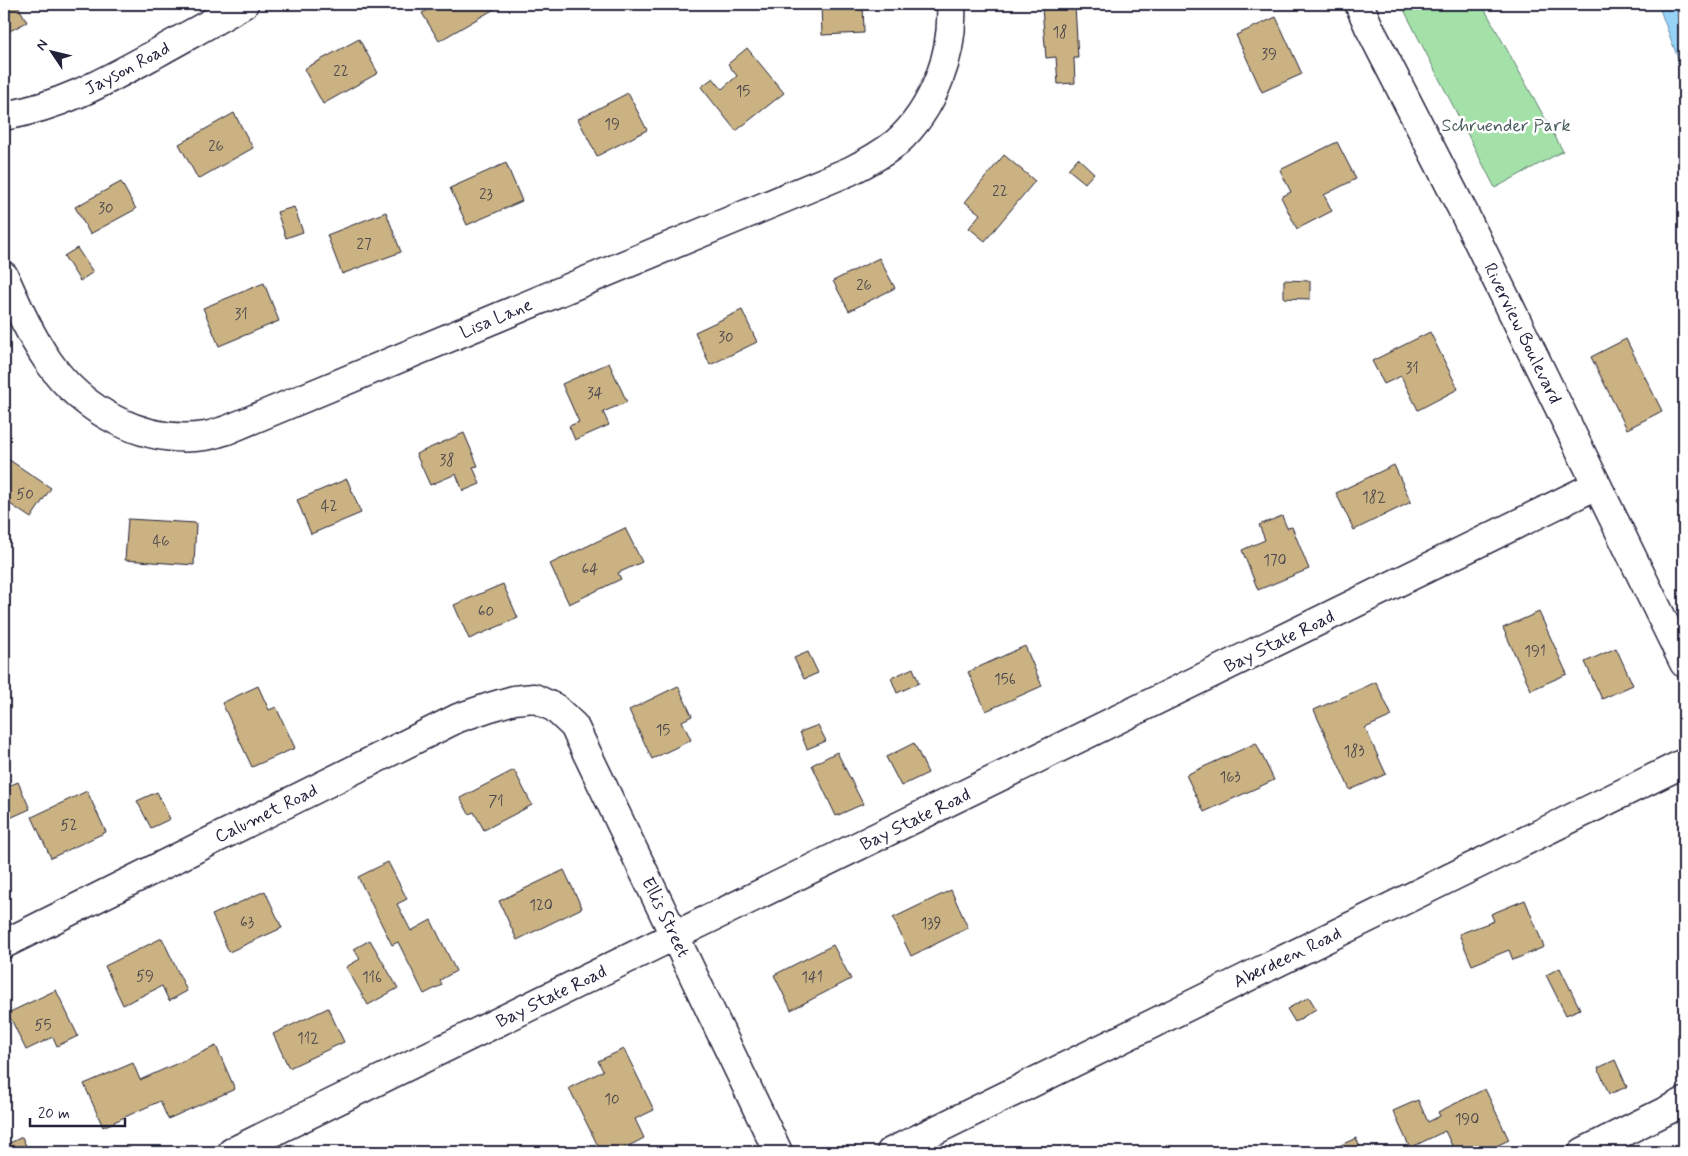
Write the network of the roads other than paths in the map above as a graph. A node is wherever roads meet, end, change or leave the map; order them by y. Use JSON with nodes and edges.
{"nodes":[{"id":1,"x":244,"y":4,"type":"edge"},
{"id":2,"x":951,"y":4,"type":"edge"},
{"id":3,"x":1359,"y":4,"type":"edge"},
{"id":4,"x":4,"y":116,"type":"edge"},
{"id":5,"x":4,"y":276,"type":"edge"},
{"id":6,"x":1597,"y":485,"type":"junction"},
{"id":7,"x":1684,"y":663,"type":"edge"},
{"id":8,"x":534,"y":698,"type":"joint"},
{"id":9,"x":1684,"y":762,"type":"edge"},
{"id":10,"x":675,"y":936,"type":"junction"},
{"id":11,"x":4,"y":944,"type":"edge"},
{"id":12,"x":1684,"y":1102,"type":"edge"},
{"id":13,"x":232,"y":1152,"type":"edge"},
{"id":14,"x":778,"y":1152,"type":"edge"},
{"id":15,"x":891,"y":1152,"type":"edge"},
{"id":16,"x":1584,"y":1152,"type":"edge"}],
"edges":[{"from":1,"to":4,"type":"street","name":"Jayson Road"},
{"from":2,"to":5,"type":"street","name":"Lisa Lane"},
{"from":3,"to":6,"type":"street","name":"Riverview Boulevard"},
{"from":6,"to":7,"type":"street","name":"Riverview Boulevard"},
{"from":6,"to":10,"type":"street","name":"Bay State Road"},
{"from":8,"to":10,"type":"street","name":"Ellis Street"},
{"from":8,"to":11,"type":"street","name":"Calumet Road"},
{"from":9,"to":15,"type":"street","name":"Aberdeen Road"},
{"from":10,"to":13,"type":"street","name":"Bay State Road"},
{"from":10,"to":14,"type":"street","name":"Ellis Street"},
{"from":12,"to":16,"type":"street"}]}
